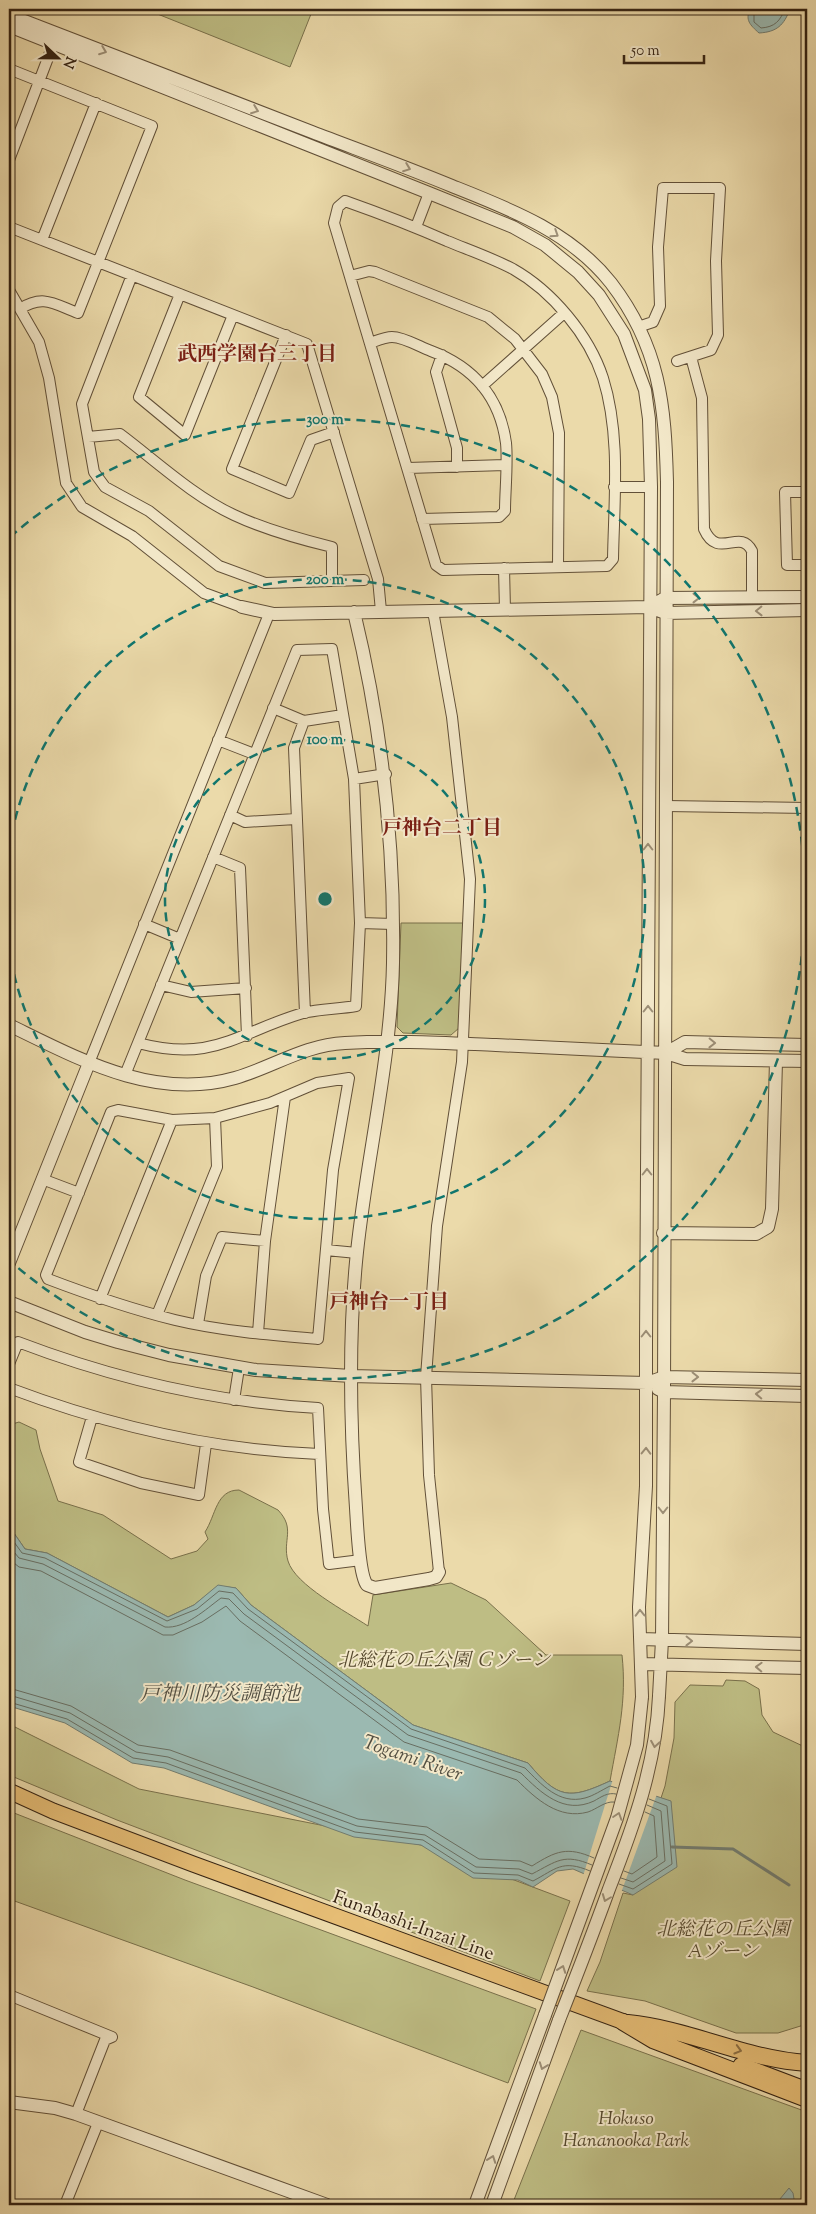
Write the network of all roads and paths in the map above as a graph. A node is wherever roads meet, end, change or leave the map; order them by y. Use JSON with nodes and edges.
{"nodes":[{"id":1,"x":9,"y":15,"type":"edge"},
{"id":2,"x":9,"y":26,"type":"edge"},
{"id":3,"x":55,"y":39,"type":"junction"},
{"id":4,"x":9,"y":68,"type":"edge"},
{"id":5,"x":39,"y":81,"type":"junction"},
{"id":6,"x":96,"y":103,"type":"junction"},
{"id":7,"x":9,"y":160,"type":"edge"},
{"id":8,"x":429,"y":193,"type":"junction"},
{"id":9,"x":9,"y":227,"type":"edge"},
{"id":10,"x":416,"y":228,"type":"junction"},
{"id":11,"x":42,"y":240,"type":"junction"},
{"id":12,"x":98,"y":262,"type":"junction"},
{"id":13,"x":132,"y":275,"type":"junction"},
{"id":14,"x":350,"y":276,"type":"junction"},
{"id":15,"x":9,"y":290,"type":"edge"},
{"id":16,"x":180,"y":294,"type":"junction"},
{"id":17,"x":20,"y":309,"type":"junction"},
{"id":18,"x":564,"y":313,"type":"junction"},
{"id":19,"x":233,"y":315,"type":"junction"},
{"id":20,"x":638,"y":327,"type":"junction"},
{"id":21,"x":286,"y":335,"type":"junction"},
{"id":22,"x":370,"y":342,"type":"junction"},
{"id":23,"x":524,"y":349,"type":"junction"},
{"id":24,"x":442,"y":355,"type":"junction"},
{"id":25,"x":691,"y":357,"type":"junction"},
{"id":26,"x":677,"y":361,"type":"dead end"},
{"id":27,"x":482,"y":386,"type":"junction"},
{"id":28,"x":334,"y":432,"type":"junction"},
{"id":29,"x":88,"y":437,"type":"junction"},
{"id":30,"x":505,"y":465,"type":"junction"},
{"id":31,"x":457,"y":467,"type":"junction"},
{"id":32,"x":408,"y":468,"type":"junction"},
{"id":33,"x":651,"y":486,"type":"junction"},
{"id":34,"x":614,"y":487,"type":"junction"},
{"id":35,"x":807,"y":492,"type":"edge"},
{"id":36,"x":422,"y":519,"type":"junction"},
{"id":37,"x":807,"y":565,"type":"edge"},
{"id":38,"x":558,"y":566,"type":"junction"},
{"id":39,"x":504,"y":568,"type":"junction"},
{"id":40,"x":364,"y":580,"type":"dead end"},
{"id":41,"x":332,"y":581,"type":"junction"},
{"id":42,"x":807,"y":597,"type":"edge"},
{"id":43,"x":665,"y":598,"type":"junction"},
{"id":44,"x":752,"y":598,"type":"junction"},
{"id":45,"x":649,"y":607,"type":"junction"},
{"id":46,"x":242,"y":608,"type":"joint"},
{"id":47,"x":505,"y":610,"type":"junction"},
{"id":48,"x":807,"y":610,"type":"edge"},
{"id":49,"x":433,"y":611,"type":"junction"},
{"id":50,"x":354,"y":612,"type":"junction"},
{"id":51,"x":381,"y":612,"type":"junction"},
{"id":52,"x":665,"y":613,"type":"junction"},
{"id":53,"x":269,"y":614,"type":"junction"},
{"id":54,"x":273,"y":708,"type":"junction"},
{"id":55,"x":343,"y":715,"type":"junction"},
{"id":56,"x":304,"y":721,"type":"junction"},
{"id":57,"x":218,"y":740,"type":"junction"},
{"id":58,"x":254,"y":754,"type":"junction"},
{"id":59,"x":386,"y":774,"type":"junction"},
{"id":60,"x":354,"y":778,"type":"junction"},
{"id":61,"x":666,"y":806,"type":"junction"},
{"id":62,"x":807,"y":808,"type":"edge"},
{"id":63,"x":230,"y":815,"type":"junction"},
{"id":64,"x":296,"y":819,"type":"junction"},
{"id":65,"x":213,"y":857,"type":"junction"},
{"id":66,"x":360,"y":923,"type":"junction"},
{"id":67,"x":144,"y":924,"type":"junction"},
{"id":68,"x":393,"y":924,"type":"junction"},
{"id":69,"x":180,"y":939,"type":"junction"},
{"id":70,"x":161,"y":985,"type":"junction"},
{"id":71,"x":246,"y":988,"type":"junction"},
{"id":72,"x":305,"y":1013,"type":"junction"},
{"id":73,"x":9,"y":1025,"type":"edge"},
{"id":74,"x":248,"y":1036,"type":"junction"},
{"id":75,"x":387,"y":1042,"type":"junction"},
{"id":76,"x":138,"y":1043,"type":"junction"},
{"id":77,"x":463,"y":1044,"type":"junction"},
{"id":78,"x":807,"y":1045,"type":"edge"},
{"id":79,"x":648,"y":1052,"type":"junction"},
{"id":80,"x":666,"y":1053,"type":"junction"},
{"id":81,"x":776,"y":1060,"type":"junction"},
{"id":82,"x":807,"y":1061,"type":"edge"},
{"id":83,"x":89,"y":1063,"type":"junction"},
{"id":84,"x":125,"y":1075,"type":"junction"},
{"id":85,"x":285,"y":1097,"type":"junction"},
{"id":86,"x":215,"y":1118,"type":"junction"},
{"id":87,"x":172,"y":1120,"type":"junction"},
{"id":88,"x":42,"y":1179,"type":"junction"},
{"id":89,"x":79,"y":1193,"type":"junction"},
{"id":90,"x":663,"y":1233,"type":"junction"},
{"id":91,"x":265,"y":1241,"type":"junction"},
{"id":92,"x":326,"y":1250,"type":"junction"},
{"id":93,"x":357,"y":1253,"type":"junction"},
{"id":94,"x":9,"y":1263,"type":"edge"},
{"id":95,"x":100,"y":1299,"type":"junction"},
{"id":96,"x":9,"y":1302,"type":"edge"},
{"id":97,"x":157,"y":1315,"type":"junction"},
{"id":98,"x":198,"y":1324,"type":"junction"},
{"id":99,"x":258,"y":1333,"type":"junction"},
{"id":100,"x":9,"y":1362,"type":"edge"},
{"id":101,"x":239,"y":1368,"type":"junction"},
{"id":102,"x":351,"y":1376,"type":"junction"},
{"id":103,"x":426,"y":1377,"type":"junction"},
{"id":104,"x":664,"y":1377,"type":"junction"},
{"id":105,"x":807,"y":1380,"type":"edge"},
{"id":106,"x":647,"y":1383,"type":"junction"},
{"id":107,"x":9,"y":1388,"type":"edge"},
{"id":108,"x":664,"y":1392,"type":"junction"},
{"id":109,"x":807,"y":1396,"type":"edge"},
{"id":110,"x":234,"y":1400,"type":"junction"},
{"id":111,"x":92,"y":1417,"type":"junction"},
{"id":112,"x":206,"y":1444,"type":"junction"},
{"id":113,"x":319,"y":1454,"type":"junction"},
{"id":114,"x":361,"y":1560,"type":"junction"},
{"id":115,"x":439,"y":1572,"type":"joint"},
{"id":116,"x":640,"y":1639,"type":"junction"},
{"id":117,"x":662,"y":1640,"type":"junction"},
{"id":118,"x":807,"y":1644,"type":"edge"},
{"id":119,"x":642,"y":1664,"type":"junction"},
{"id":120,"x":662,"y":1664,"type":"junction"},
{"id":121,"x":807,"y":1668,"type":"edge"},
{"id":122,"x":9,"y":1791,"type":"edge"},
{"id":123,"x":9,"y":1995,"type":"edge"},
{"id":124,"x":623,"y":2022,"type":"junction"},
{"id":125,"x":807,"y":2063,"type":"edge"},
{"id":126,"x":807,"y":2090,"type":"edge"},
{"id":127,"x":807,"y":2099,"type":"edge"},
{"id":128,"x":9,"y":2102,"type":"edge"},
{"id":129,"x":76,"y":2114,"type":"junction"},
{"id":130,"x":98,"y":2123,"type":"junction"},
{"id":131,"x":65,"y":2205,"type":"edge"},
{"id":132,"x":327,"y":2205,"type":"edge"},
{"id":133,"x":475,"y":2205,"type":"edge"},
{"id":134,"x":492,"y":2205,"type":"edge"}],
"edges":[{"from":1,"to":3,"type":"street"},
{"from":2,"to":3,"type":"street"},
{"from":3,"to":5,"type":"street"},
{"from":3,"to":8,"type":"street"},
{"from":3,"to":20,"type":"street","one_way":true},
{"from":4,"to":5,"type":"street"},
{"from":5,"to":6,"type":"street"},
{"from":5,"to":7,"type":"street"},
{"from":6,"to":11,"type":"street"},
{"from":6,"to":12,"type":"street"},
{"from":8,"to":10,"type":"street"},
{"from":8,"to":33,"type":"street"},
{"from":9,"to":11,"type":"street"},
{"from":10,"to":14,"type":"street"},
{"from":10,"to":18,"type":"street"},
{"from":11,"to":12,"type":"street"},
{"from":12,"to":13,"type":"street"},
{"from":12,"to":17,"type":"street"},
{"from":13,"to":16,"type":"street"},
{"from":13,"to":29,"type":"street"},
{"from":14,"to":22,"type":"street"},
{"from":14,"to":23,"type":"street"},
{"from":15,"to":17,"type":"street"},
{"from":16,"to":19,"type":"street"},
{"from":16,"to":19,"type":"street"},
{"from":17,"to":46,"type":"street"},
{"from":18,"to":23,"type":"street"},
{"from":18,"to":34,"type":"street"},
{"from":19,"to":21,"type":"street"},
{"from":20,"to":25,"type":"street"},
{"from":20,"to":43,"type":"street"},
{"from":21,"to":28,"type":"street"},
{"from":21,"to":28,"type":"street"},
{"from":22,"to":24,"type":"street"},
{"from":22,"to":32,"type":"street"},
{"from":23,"to":27,"type":"street"},
{"from":23,"to":38,"type":"street"},
{"from":24,"to":27,"type":"street"},
{"from":24,"to":31,"type":"street"},
{"from":25,"to":26,"type":"street"},
{"from":25,"to":44,"type":"street"},
{"from":27,"to":30,"type":"street"},
{"from":28,"to":51,"type":"street"},
{"from":29,"to":41,"type":"street"},
{"from":29,"to":41,"type":"street"},
{"from":30,"to":31,"type":"street"},
{"from":30,"to":36,"type":"street"},
{"from":31,"to":32,"type":"street"},
{"from":32,"to":36,"type":"street"},
{"from":33,"to":34,"type":"street"},
{"from":33,"to":45,"type":"street"},
{"from":34,"to":38,"type":"street"},
{"from":35,"to":37,"type":"street"},
{"from":36,"to":39,"type":"street"},
{"from":38,"to":39,"type":"street"},
{"from":39,"to":47,"type":"street"},
{"from":40,"to":41,"type":"street"},
{"from":42,"to":44,"type":"street"},
{"from":43,"to":44,"type":"street","one_way":true},
{"from":43,"to":45,"type":"street"},
{"from":43,"to":52,"type":"street"},
{"from":45,"to":47,"type":"street"},
{"from":45,"to":52,"type":"street"},
{"from":79,"to":45,"type":"street","one_way":true},
{"from":46,"to":53,"type":"street"},
{"from":47,"to":49,"type":"street"},
{"from":48,"to":52,"type":"street","one_way":true},
{"from":49,"to":51,"type":"street"},
{"from":49,"to":77,"type":"street"},
{"from":50,"to":51,"type":"street"},
{"from":50,"to":53,"type":"street"},
{"from":50,"to":59,"type":"street"},
{"from":52,"to":61,"type":"street"},
{"from":53,"to":57,"type":"street"},
{"from":54,"to":55,"type":"street"},
{"from":54,"to":56,"type":"street"},
{"from":54,"to":58,"type":"street"},
{"from":55,"to":56,"type":"street"},
{"from":55,"to":60,"type":"street"},
{"from":56,"to":64,"type":"street"},
{"from":57,"to":58,"type":"street"},
{"from":57,"to":67,"type":"street"},
{"from":58,"to":63,"type":"street"},
{"from":59,"to":60,"type":"street"},
{"from":59,"to":68,"type":"street"},
{"from":60,"to":66,"type":"street"},
{"from":61,"to":62,"type":"street"},
{"from":61,"to":80,"type":"street"},
{"from":63,"to":64,"type":"street"},
{"from":63,"to":65,"type":"street"},
{"from":64,"to":72,"type":"street"},
{"from":65,"to":69,"type":"street"},
{"from":65,"to":71,"type":"street"},
{"from":66,"to":68,"type":"street"},
{"from":66,"to":72,"type":"street"},
{"from":67,"to":69,"type":"street"},
{"from":67,"to":83,"type":"street"},
{"from":68,"to":75,"type":"street"},
{"from":69,"to":70,"type":"street"},
{"from":70,"to":71,"type":"street"},
{"from":70,"to":76,"type":"street"},
{"from":71,"to":74,"type":"street"},
{"from":72,"to":74,"type":"street"},
{"from":73,"to":83,"type":"street"},
{"from":74,"to":76,"type":"street"},
{"from":75,"to":77,"type":"street"},
{"from":75,"to":84,"type":"street"},
{"from":75,"to":93,"type":"street"},
{"from":76,"to":84,"type":"street"},
{"from":77,"to":79,"type":"street"},
{"from":77,"to":103,"type":"street"},
{"from":80,"to":78,"type":"street","one_way":true},
{"from":79,"to":80,"type":"street"},
{"from":106,"to":79,"type":"street","one_way":true},
{"from":80,"to":81,"type":"street"},
{"from":80,"to":90,"type":"street"},
{"from":81,"to":82,"type":"street"},
{"from":81,"to":90,"type":"street"},
{"from":83,"to":84,"type":"street"},
{"from":83,"to":88,"type":"street"},
{"from":85,"to":86,"type":"street"},
{"from":85,"to":91,"type":"street"},
{"from":85,"to":92,"type":"street"},
{"from":86,"to":87,"type":"street"},
{"from":86,"to":97,"type":"street"},
{"from":87,"to":89,"type":"street"},
{"from":87,"to":95,"type":"street"},
{"from":88,"to":89,"type":"street"},
{"from":88,"to":94,"type":"street"},
{"from":89,"to":95,"type":"street"},
{"from":90,"to":104,"type":"street"},
{"from":91,"to":98,"type":"street"},
{"from":91,"to":99,"type":"street"},
{"from":92,"to":93,"type":"street"},
{"from":92,"to":99,"type":"street"},
{"from":93,"to":102,"type":"street"},
{"from":95,"to":97,"type":"street"},
{"from":96,"to":101,"type":"street"},
{"from":97,"to":98,"type":"street"},
{"from":98,"to":99,"type":"street"},
{"from":100,"to":110,"type":"street"},
{"from":101,"to":102,"type":"street"},
{"from":101,"to":110,"type":"street"},
{"from":102,"to":103,"type":"street"},
{"from":102,"to":114,"type":"street"},
{"from":103,"to":106,"type":"street"},
{"from":103,"to":115,"type":"street"},
{"from":104,"to":105,"type":"street","one_way":true},
{"from":104,"to":106,"type":"street"},
{"from":104,"to":108,"type":"street"},
{"from":106,"to":108,"type":"street"},
{"from":116,"to":106,"type":"street","one_way":true},
{"from":107,"to":111,"type":"street"},
{"from":109,"to":108,"type":"street","one_way":true},
{"from":108,"to":117,"type":"street","one_way":true},
{"from":110,"to":113,"type":"street"},
{"from":111,"to":112,"type":"street"},
{"from":111,"to":112,"type":"street"},
{"from":112,"to":113,"type":"street"},
{"from":113,"to":114,"type":"street"},
{"from":114,"to":115,"type":"street"},
{"from":116,"to":117,"type":"street"},
{"from":116,"to":119,"type":"street"},
{"from":117,"to":118,"type":"street","one_way":true},
{"from":117,"to":120,"type":"street"},
{"from":119,"to":120,"type":"street"},
{"from":133,"to":119,"type":"street","one_way":true,"bridge":true},
{"from":121,"to":120,"type":"street","one_way":true},
{"from":120,"to":134,"type":"street","one_way":true,"bridge":true},
{"from":122,"to":124,"type":"main road","name":"Funabashi-Inzai Line"},
{"from":123,"to":129,"type":"street"},
{"from":124,"to":125,"type":"highway","one_way":true},
{"from":124,"to":126,"type":"main road","name":"Funabashi-Inzai Line"},
{"from":124,"to":127,"type":"highway"},
{"from":128,"to":129,"type":"street"},
{"from":129,"to":130,"type":"street"},
{"from":130,"to":131,"type":"street"},
{"from":130,"to":132,"type":"street"}]}
